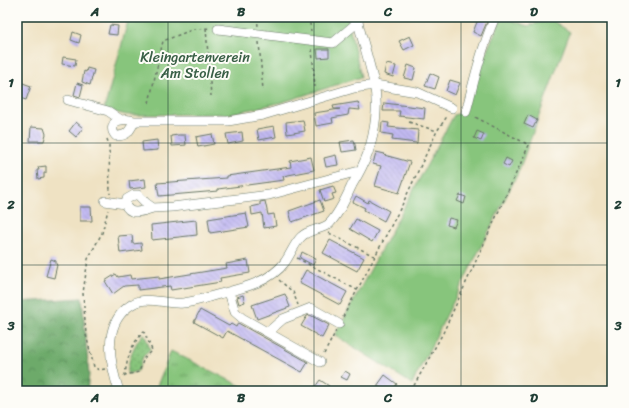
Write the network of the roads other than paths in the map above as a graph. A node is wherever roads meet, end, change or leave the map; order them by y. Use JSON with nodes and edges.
{"nodes":[{"id":1,"x":495,"y":17,"type":"edge"},
{"id":2,"x":358,"y":20,"type":"edge"},
{"id":3,"x":218,"y":29,"type":"road end"},
{"id":4,"x":375,"y":85,"type":"junction"},
{"id":5,"x":68,"y":100,"type":"dead end"},
{"id":6,"x":452,"y":108,"type":"road end"},
{"id":7,"x":466,"y":112,"type":"road end"},
{"id":8,"x":121,"y":120,"type":"junction"},
{"id":9,"x":135,"y":121,"type":"junction"},
{"id":10,"x":359,"y":171,"type":"junction"},
{"id":11,"x":107,"y":201,"type":"road end"},
{"id":12,"x":125,"y":204,"type":"junction"},
{"id":13,"x":153,"y":208,"type":"junction"},
{"id":14,"x":229,"y":292,"type":"junction"},
{"id":15,"x":340,"y":324,"type":"road end"},
{"id":16,"x":268,"y":332,"type":"junction"},
{"id":17,"x":320,"y":362,"type":"road end"},
{"id":18,"x":119,"y":391,"type":"edge"}],
"edges":[{"from":1,"to":7,"type":"street"},
{"from":2,"to":3,"type":"street"},
{"from":2,"to":4,"type":"street"},
{"from":4,"to":6,"type":"street"},
{"from":4,"to":9,"type":"street"},
{"from":4,"to":10,"type":"street"},
{"from":5,"to":8,"type":"street"},
{"from":8,"to":9,"type":"street"},
{"from":8,"to":9,"type":"street"},
{"from":10,"to":13,"type":"street"},
{"from":10,"to":14,"type":"street"},
{"from":11,"to":12,"type":"street"},
{"from":12,"to":13,"type":"street"},
{"from":12,"to":13,"type":"street"},
{"from":14,"to":16,"type":"street"},
{"from":14,"to":18,"type":"street"},
{"from":15,"to":16,"type":"street"},
{"from":16,"to":17,"type":"street"}]}
